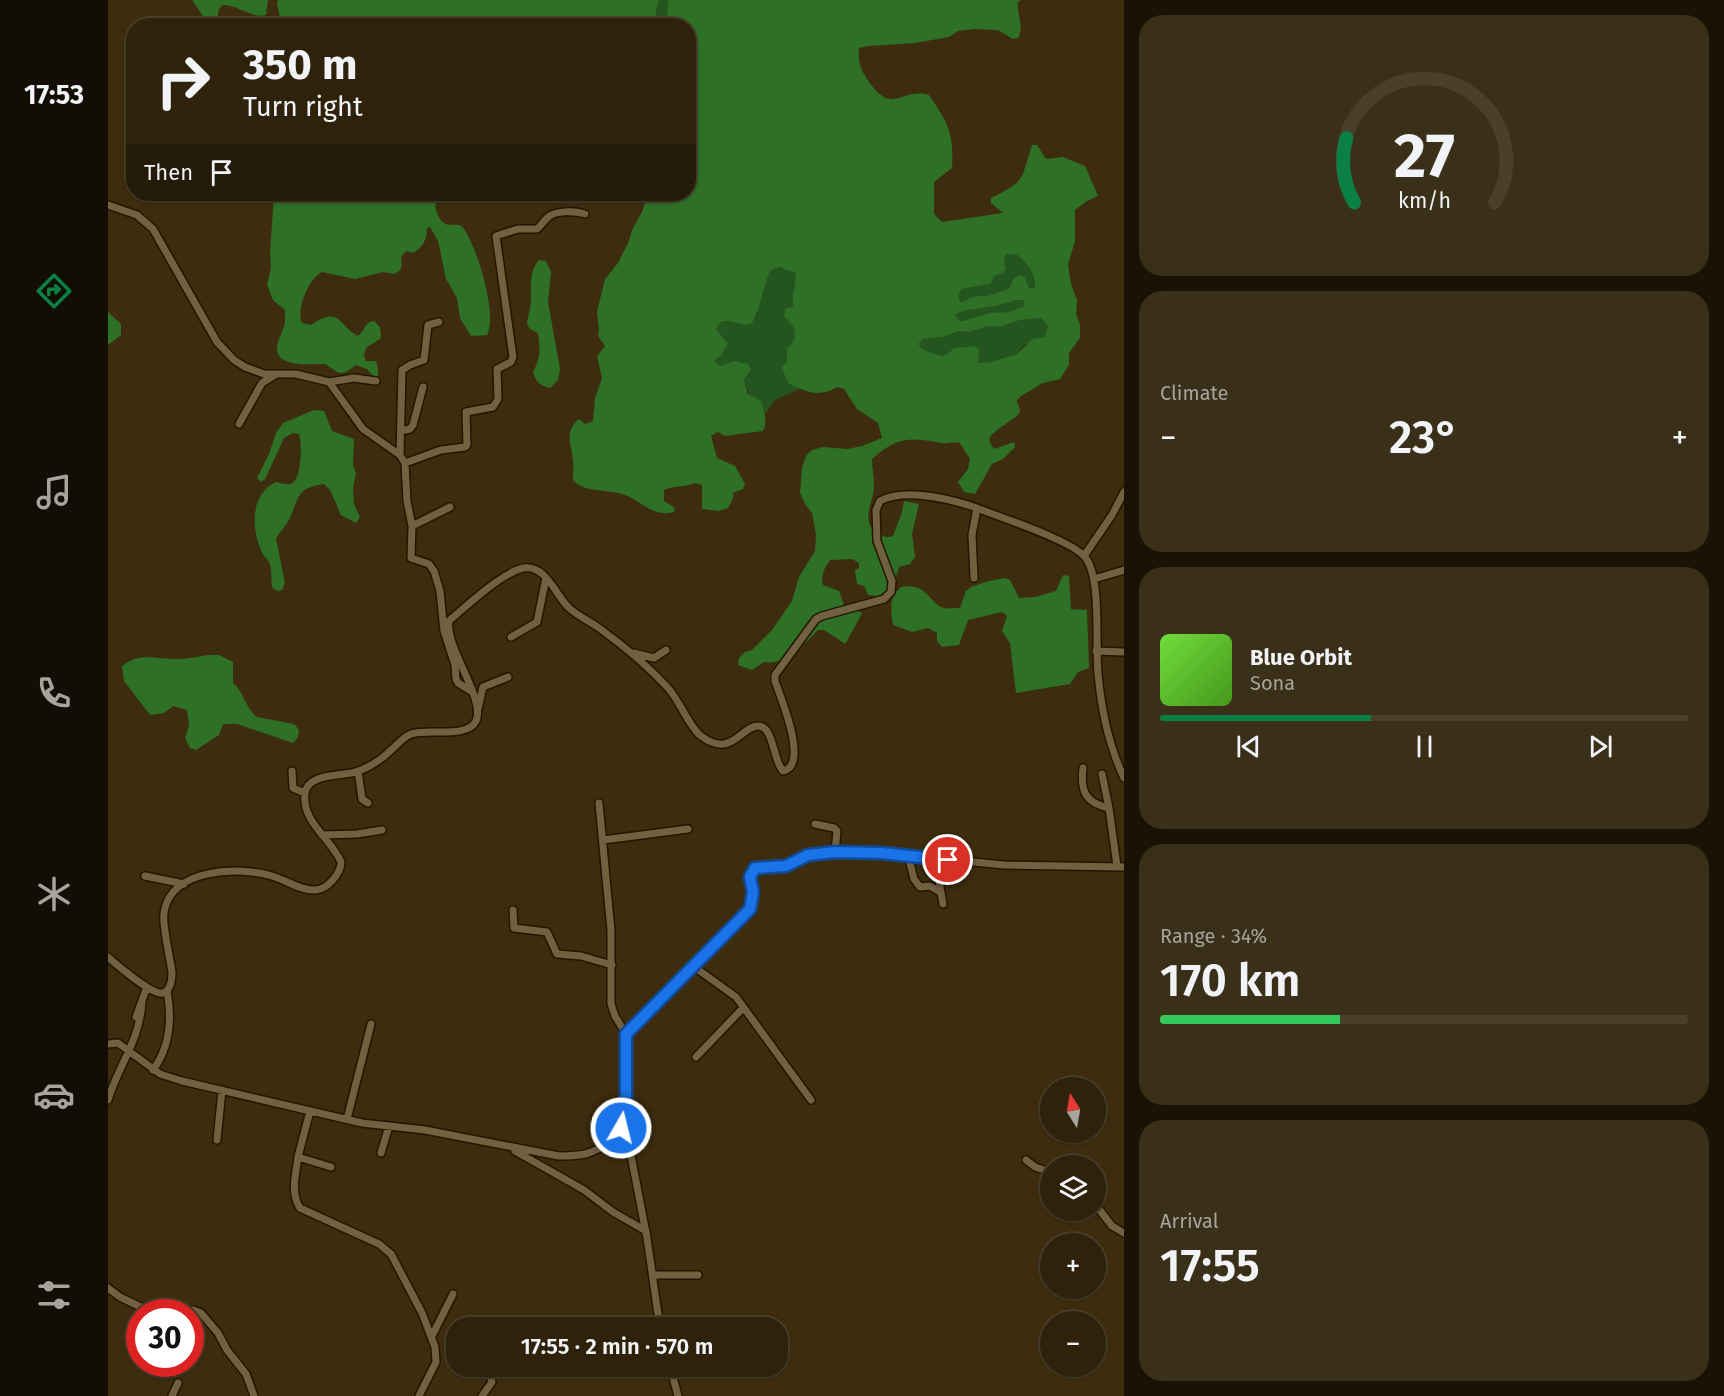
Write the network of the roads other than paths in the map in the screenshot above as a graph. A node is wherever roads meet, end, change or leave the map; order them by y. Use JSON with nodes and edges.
{"nodes":[{"id":1,"x":108,"y":205,"type":"edge"},
{"id":2,"x":585,"y":214,"type":"dead end"},
{"id":3,"x":439,"y":322,"type":"dead end"},
{"id":4,"x":275,"y":375,"type":"junction"},
{"id":5,"x":376,"y":381,"type":"dead end"},
{"id":6,"x":329,"y":382,"type":"junction"},
{"id":7,"x":423,"y":387,"type":"dead end"},
{"id":8,"x":239,"y":424,"type":"dead end"},
{"id":9,"x":401,"y":431,"type":"junction"},
{"id":10,"x":400,"y":455,"type":"junction"},
{"id":11,"x":405,"y":463,"type":"junction"},
{"id":12,"x":1124,"y":492,"type":"edge"},
{"id":13,"x":450,"y":507,"type":"dead end"},
{"id":14,"x":977,"y":508,"type":"junction"},
{"id":15,"x":412,"y":526,"type":"junction"},
{"id":16,"x":1084,"y":556,"type":"junction"},
{"id":17,"x":1124,"y":570,"type":"edge"},
{"id":18,"x":546,"y":578,"type":"junction"},
{"id":19,"x":974,"y":578,"type":"dead end"},
{"id":20,"x":1094,"y":579,"type":"junction"},
{"id":21,"x":511,"y":637,"type":"dead end"},
{"id":22,"x":666,"y":650,"type":"dead end"},
{"id":23,"x":628,"y":651,"type":"junction"},
{"id":24,"x":1096,"y":651,"type":"junction"},
{"id":25,"x":1124,"y":652,"type":"edge"},
{"id":26,"x":508,"y":676,"type":"dead end"},
{"id":27,"x":471,"y":691,"type":"junction"},
{"id":28,"x":478,"y":709,"type":"junction"},
{"id":29,"x":1083,"y":768,"type":"dead end"},
{"id":30,"x":292,"y":771,"type":"dead end"},
{"id":31,"x":358,"y":771,"type":"junction"},
{"id":32,"x":1101,"y":774,"type":"dead end"},
{"id":33,"x":1124,"y":778,"type":"edge"},
{"id":34,"x":305,"y":793,"type":"junction"},
{"id":35,"x":368,"y":803,"type":"dead end"},
{"id":36,"x":598,"y":803,"type":"dead end"},
{"id":37,"x":1109,"y":808,"type":"junction"},
{"id":38,"x":815,"y":824,"type":"dead end"},
{"id":39,"x":688,"y":829,"type":"dead end"},
{"id":40,"x":382,"y":830,"type":"dead end"},
{"id":41,"x":322,"y":836,"type":"junction"},
{"id":42,"x":603,"y":840,"type":"junction"},
{"id":43,"x":835,"y":852,"type":"junction"},
{"id":44,"x":908,"y":855,"type":"junction"},
{"id":45,"x":935,"y":858,"type":"junction"},
{"id":46,"x":1120,"y":867,"type":"edge"},
{"id":47,"x":145,"y":876,"type":"dead end"},
{"id":48,"x":184,"y":884,"type":"junction"},
{"id":49,"x":940,"y":892,"type":"junction"},
{"id":50,"x":943,"y":904,"type":"dead end"},
{"id":51,"x":513,"y":910,"type":"dead end"},
{"id":52,"x":108,"y":957,"type":"edge"},
{"id":53,"x":612,"y":964,"type":"junction"},
{"id":54,"x":693,"y":966,"type":"junction"},
{"id":55,"x":147,"y":987,"type":"junction"},
{"id":56,"x":167,"y":991,"type":"junction"},
{"id":57,"x":142,"y":1003,"type":"junction"},
{"id":58,"x":743,"y":1008,"type":"junction"},
{"id":59,"x":136,"y":1017,"type":"dead end"},
{"id":60,"x":371,"y":1024,"type":"dead end"},
{"id":61,"x":626,"y":1034,"type":"junction"},
{"id":62,"x":108,"y":1044,"type":"edge"},
{"id":63,"x":130,"y":1052,"type":"junction"},
{"id":64,"x":696,"y":1057,"type":"dead end"},
{"id":65,"x":153,"y":1070,"type":"junction"},
{"id":66,"x":222,"y":1090,"type":"junction"},
{"id":67,"x":108,"y":1100,"type":"edge"},
{"id":68,"x":811,"y":1100,"type":"dead end"},
{"id":69,"x":310,"y":1112,"type":"junction"},
{"id":70,"x":347,"y":1119,"type":"junction"},
{"id":71,"x":389,"y":1126,"type":"junction"},
{"id":72,"x":617,"y":1135,"type":"junction"},
{"id":73,"x":217,"y":1140,"type":"dead end"},
{"id":74,"x":510,"y":1148,"type":"junction"},
{"id":75,"x":381,"y":1153,"type":"dead end"},
{"id":76,"x":297,"y":1157,"type":"junction"},
{"id":77,"x":1026,"y":1160,"type":"dead end"},
{"id":78,"x":331,"y":1167,"type":"dead end"},
{"id":79,"x":1040,"y":1169,"type":"edge"},
{"id":80,"x":1106,"y":1218,"type":"edge"},
{"id":81,"x":646,"y":1233,"type":"junction"},
{"id":82,"x":1124,"y":1233,"type":"edge"},
{"id":83,"x":653,"y":1275,"type":"junction"},
{"id":84,"x":698,"y":1275,"type":"dead end"},
{"id":85,"x":108,"y":1288,"type":"edge"},
{"id":86,"x":453,"y":1294,"type":"dead end"},
{"id":87,"x":659,"y":1317,"type":"edge"},
{"id":88,"x":432,"y":1335,"type":"junction"},
{"id":89,"x":490,"y":1377,"type":"edge"},
{"id":90,"x":673,"y":1377,"type":"edge"},
{"id":91,"x":178,"y":1383,"type":"dead end"},
{"id":92,"x":172,"y":1396,"type":"edge"},
{"id":93,"x":254,"y":1396,"type":"edge"},
{"id":94,"x":419,"y":1396,"type":"edge"},
{"id":95,"x":482,"y":1396,"type":"edge"},
{"id":96,"x":678,"y":1396,"type":"edge"}],
"edges":[{"from":1,"to":4,"type":"street"},
{"from":2,"to":11,"type":"street"},
{"from":3,"to":9,"type":"street"},
{"from":4,"to":6,"type":"street"},
{"from":4,"to":8,"type":"street"},
{"from":5,"to":6,"type":"street"},
{"from":6,"to":10,"type":"street"},
{"from":7,"to":9,"type":"street"},
{"from":9,"to":10,"type":"street"},
{"from":10,"to":11,"type":"street"},
{"from":11,"to":15,"type":"street"},
{"from":12,"to":16,"type":"street"},
{"from":13,"to":15,"type":"street"},
{"from":14,"to":16,"type":"street"},
{"from":14,"to":19,"type":"street"},
{"from":14,"to":23,"type":"street"},
{"from":15,"to":27,"type":"street"},
{"from":16,"to":20,"type":"street"},
{"from":17,"to":20,"type":"street"},
{"from":18,"to":21,"type":"street"},
{"from":18,"to":23,"type":"street"},
{"from":18,"to":27,"type":"street"},
{"from":20,"to":24,"type":"street"},
{"from":22,"to":23,"type":"street"},
{"from":24,"to":25,"type":"street"},
{"from":24,"to":33,"type":"street"},
{"from":26,"to":28,"type":"street"},
{"from":27,"to":28,"type":"street"},
{"from":28,"to":31,"type":"street"},
{"from":29,"to":37,"type":"street"},
{"from":30,"to":34,"type":"street"},
{"from":31,"to":34,"type":"street"},
{"from":31,"to":35,"type":"street"},
{"from":32,"to":37,"type":"street"},
{"from":34,"to":41,"type":"street"},
{"from":36,"to":42,"type":"street"},
{"from":37,"to":46,"type":"street"},
{"from":38,"to":43,"type":"street"},
{"from":39,"to":42,"type":"street"},
{"from":40,"to":41,"type":"street"},
{"from":41,"to":48,"type":"street"},
{"from":42,"to":53,"type":"street"},
{"from":43,"to":44,"type":"street"},
{"from":43,"to":54,"type":"street"},
{"from":44,"to":45,"type":"street"},
{"from":44,"to":49,"type":"street"},
{"from":45,"to":46,"type":"street"},
{"from":45,"to":49,"type":"street"},
{"from":47,"to":48,"type":"street"},
{"from":48,"to":56,"type":"street"},
{"from":49,"to":50,"type":"street"},
{"from":51,"to":53,"type":"street"},
{"from":52,"to":55,"type":"street"},
{"from":53,"to":61,"type":"street"},
{"from":54,"to":58,"type":"street"},
{"from":54,"to":61,"type":"street"},
{"from":55,"to":56,"type":"street"},
{"from":55,"to":57,"type":"street"},
{"from":56,"to":65,"type":"street"},
{"from":57,"to":59,"type":"street"},
{"from":57,"to":63,"type":"street"},
{"from":58,"to":64,"type":"street"},
{"from":58,"to":68,"type":"street"},
{"from":60,"to":70,"type":"street"},
{"from":61,"to":72,"type":"street"},
{"from":62,"to":63,"type":"street"},
{"from":63,"to":65,"type":"street"},
{"from":63,"to":67,"type":"street"},
{"from":65,"to":66,"type":"street"},
{"from":66,"to":69,"type":"street"},
{"from":66,"to":73,"type":"street"},
{"from":69,"to":70,"type":"street"},
{"from":69,"to":76,"type":"street"},
{"from":70,"to":71,"type":"street"},
{"from":71,"to":74,"type":"street"},
{"from":71,"to":75,"type":"street"},
{"from":72,"to":74,"type":"street"},
{"from":72,"to":81,"type":"street"},
{"from":74,"to":81,"type":"street"},
{"from":76,"to":78,"type":"street"},
{"from":76,"to":88,"type":"street"},
{"from":77,"to":79,"type":"street"},
{"from":80,"to":82,"type":"street"},
{"from":81,"to":83,"type":"street"},
{"from":83,"to":84,"type":"street"},
{"from":83,"to":87,"type":"street"},
{"from":85,"to":93,"type":"street"},
{"from":86,"to":88,"type":"street"},
{"from":88,"to":94,"type":"street"},
{"from":89,"to":95,"type":"street"},
{"from":90,"to":96,"type":"street"},
{"from":91,"to":92,"type":"street"}]}
